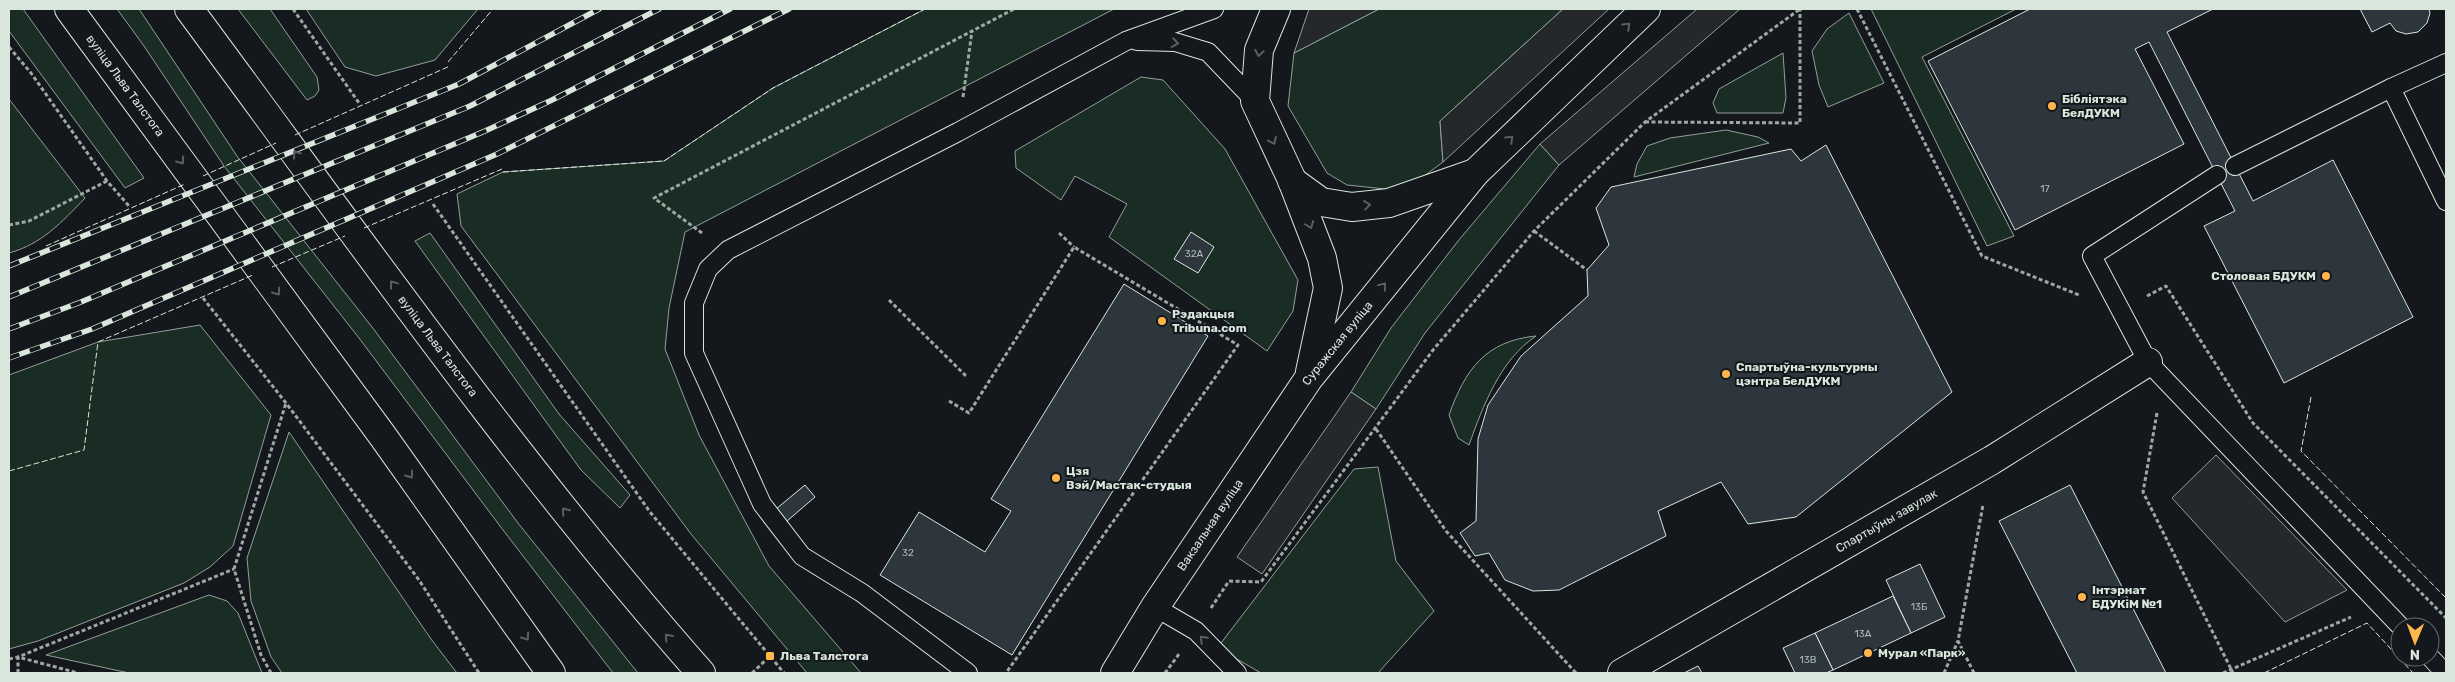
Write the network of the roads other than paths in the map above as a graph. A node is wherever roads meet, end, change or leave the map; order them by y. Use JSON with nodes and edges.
{"nodes":[{"id":1,"x":69,"y":9,"type":"edge"},
{"id":2,"x":189,"y":9,"type":"edge"},
{"id":3,"x":1214,"y":9,"type":"edge"},
{"id":4,"x":1276,"y":9,"type":"edge"},
{"id":5,"x":1646,"y":9,"type":"edge"},
{"id":6,"x":1126,"y":41,"type":"junction"},
{"id":7,"x":2446,"y":64,"type":"edge"},
{"id":8,"x":2391,"y":88,"type":"junction"},
{"id":9,"x":1255,"y":101,"type":"junction"},
{"id":10,"x":2235,"y":166,"type":"dead end"},
{"id":11,"x":1475,"y":173,"type":"junction"},
{"id":12,"x":2217,"y":175,"type":"dead end"},
{"id":13,"x":1292,"y":180,"type":"junction"},
{"id":14,"x":2446,"y":201,"type":"edge"},
{"id":15,"x":2155,"y":370,"type":"junction"},
{"id":16,"x":1309,"y":378,"type":"junction"},
{"id":17,"x":1155,"y":607,"type":"junction"},
{"id":18,"x":2391,"y":617,"type":"edge"},
{"id":19,"x":551,"y":673,"type":"edge"},
{"id":20,"x":701,"y":673,"type":"edge"},
{"id":21,"x":968,"y":673,"type":"edge"},
{"id":22,"x":1115,"y":673,"type":"edge"},
{"id":23,"x":1237,"y":673,"type":"edge"},
{"id":24,"x":1622,"y":673,"type":"edge"}],
"edges":[{"from":1,"to":19,"type":"main road","name":"вуліца Льва Талстога","one_way":true},
{"from":20,"to":2,"type":"main road","name":"вуліца Льва Талстога","one_way":true},
{"from":3,"to":6,"type":"lane"},
{"from":4,"to":9,"type":"main road","name":"Суражская вуліца","one_way":true},
{"from":11,"to":5,"type":"main road","name":"Суражская вуліца","one_way":true},
{"from":6,"to":9,"type":"lane","one_way":true},
{"from":6,"to":21,"type":"lane"},
{"from":7,"to":8,"type":"lane"},
{"from":8,"to":10,"type":"lane"},
{"from":8,"to":14,"type":"lane"},
{"from":9,"to":13,"type":"main road","name":"Суражская вуліца","one_way":true},
{"from":13,"to":11,"type":"main road","name":"Суражская вуліца","one_way":true},
{"from":16,"to":11,"type":"main road","name":"Суражская вуліца","one_way":true},
{"from":12,"to":15,"type":"lane"},
{"from":13,"to":16,"type":"main road","name":"Суражская вуліца","one_way":true},
{"from":15,"to":18,"type":"lane"},
{"from":15,"to":24,"type":"main road","name":"Спартыўны завулак"},
{"from":16,"to":17,"type":"main road","name":"Вакзальная вуліца"},
{"from":17,"to":22,"type":"main road","name":"Вакзальная вуліца"},
{"from":23,"to":17,"type":"lane","one_way":true}]}
